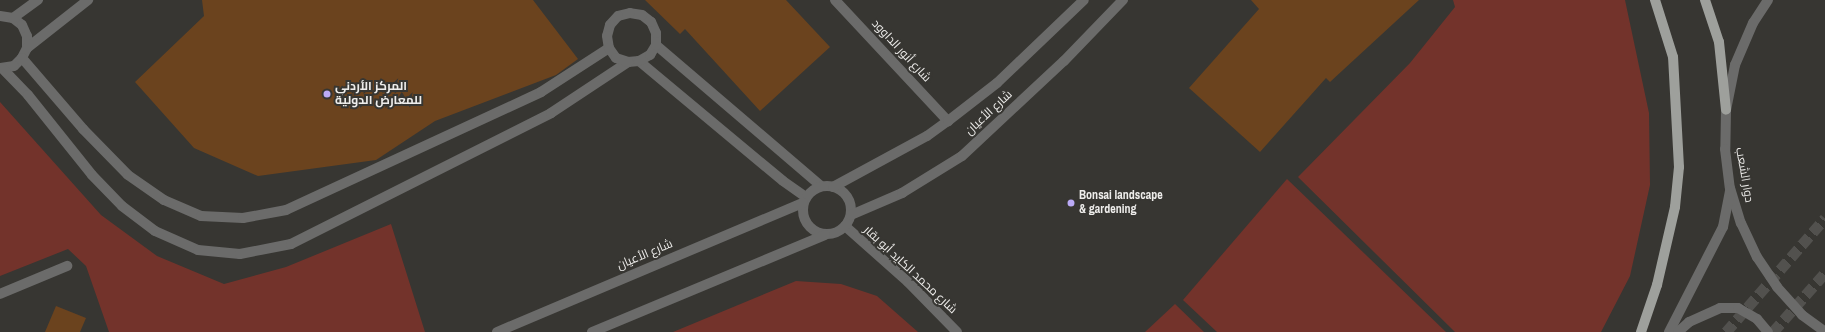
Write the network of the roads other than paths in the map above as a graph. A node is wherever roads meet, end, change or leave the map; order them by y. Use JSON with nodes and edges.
{"nodes":[{"id":1,"x":38,"y":0,"type":"edge"},
{"id":2,"x":88,"y":0,"type":"edge"},
{"id":3,"x":834,"y":0,"type":"edge"},
{"id":4,"x":1084,"y":0,"type":"edge"},
{"id":5,"x":1123,"y":0,"type":"edge"},
{"id":6,"x":1655,"y":0,"type":"edge"},
{"id":7,"x":1705,"y":0,"type":"edge"},
{"id":8,"x":1768,"y":0,"type":"edge"},
{"id":9,"x":0,"y":16,"type":"edge"},
{"id":10,"x":13,"y":18,"type":"junction"},
{"id":11,"x":656,"y":45,"type":"junction"},
{"id":12,"x":27,"y":48,"type":"junction"},
{"id":13,"x":609,"y":48,"type":"junction"},
{"id":14,"x":22,"y":58,"type":"junction"},
{"id":15,"x":628,"y":62,"type":"junction"},
{"id":16,"x":639,"y":62,"type":"junction"},
{"id":17,"x":1,"y":68,"type":"edge"},
{"id":18,"x":1726,"y":110,"type":"junction"},
{"id":19,"x":948,"y":121,"type":"junction"},
{"id":20,"x":821,"y":186,"type":"junction"},
{"id":21,"x":833,"y":187,"type":"junction"},
{"id":22,"x":1730,"y":188,"type":"junction"},
{"id":23,"x":805,"y":200,"type":"junction"},
{"id":24,"x":851,"y":215,"type":"junction"},
{"id":25,"x":845,"y":226,"type":"junction"},
{"id":26,"x":825,"y":235,"type":"junction"},
{"id":27,"x":67,"y":266,"type":"dead end"},
{"id":28,"x":0,"y":294,"type":"edge"},
{"id":29,"x":497,"y":332,"type":"edge"},
{"id":30,"x":592,"y":332,"type":"edge"},
{"id":31,"x":957,"y":332,"type":"edge"},
{"id":32,"x":1641,"y":332,"type":"edge"},
{"id":33,"x":1669,"y":332,"type":"edge"},
{"id":34,"x":1678,"y":332,"type":"edge"},
{"id":35,"x":1768,"y":332,"type":"edge"},
{"id":36,"x":1825,"y":332,"type":"edge"}],
"edges":[{"from":1,"to":10,"type":"street"},
{"from":2,"to":12,"type":"street"},
{"from":3,"to":19,"type":"street","name":"شارع أنور الداوود"},
{"from":4,"to":19,"type":"street","name":"شارع الأعيان"},
{"from":5,"to":24,"type":"street","name":"شارع الأعيان"},
{"from":6,"to":32,"type":"main road"},
{"from":7,"to":18,"type":"main road"},
{"from":8,"to":18,"type":"street","name":"دوار الشعب"},
{"from":9,"to":10,"type":"street"},
{"from":10,"to":12,"type":"street"},
{"from":11,"to":13,"type":"street"},
{"from":11,"to":16,"type":"street"},
{"from":11,"to":20,"type":"street"},
{"from":12,"to":14,"type":"street"},
{"from":13,"to":14,"type":"street"},
{"from":13,"to":15,"type":"street"},
{"from":14,"to":17,"type":"street"},
{"from":15,"to":16,"type":"street"},
{"from":15,"to":17,"type":"street"},
{"from":16,"to":23,"type":"street"},
{"from":18,"to":22,"type":"street","name":"دوار الشعب"},
{"from":19,"to":21,"type":"street","name":"شارع الأعيان"},
{"from":20,"to":21,"type":"street"},
{"from":20,"to":23,"type":"street"},
{"from":21,"to":24,"type":"street"},
{"from":22,"to":33,"type":"street"},
{"from":22,"to":36,"type":"street","name":"دوار الشعب"},
{"from":23,"to":26,"type":"street"},
{"from":23,"to":29,"type":"street","name":"شارع الأعيان"},
{"from":24,"to":25,"type":"street"},
{"from":25,"to":26,"type":"street"},
{"from":25,"to":31,"type":"street","name":"شارع محمد الكايد أبو بقار"},
{"from":26,"to":30,"type":"street"},
{"from":27,"to":28,"type":"street"},
{"from":34,"to":35,"type":"street"}]}
